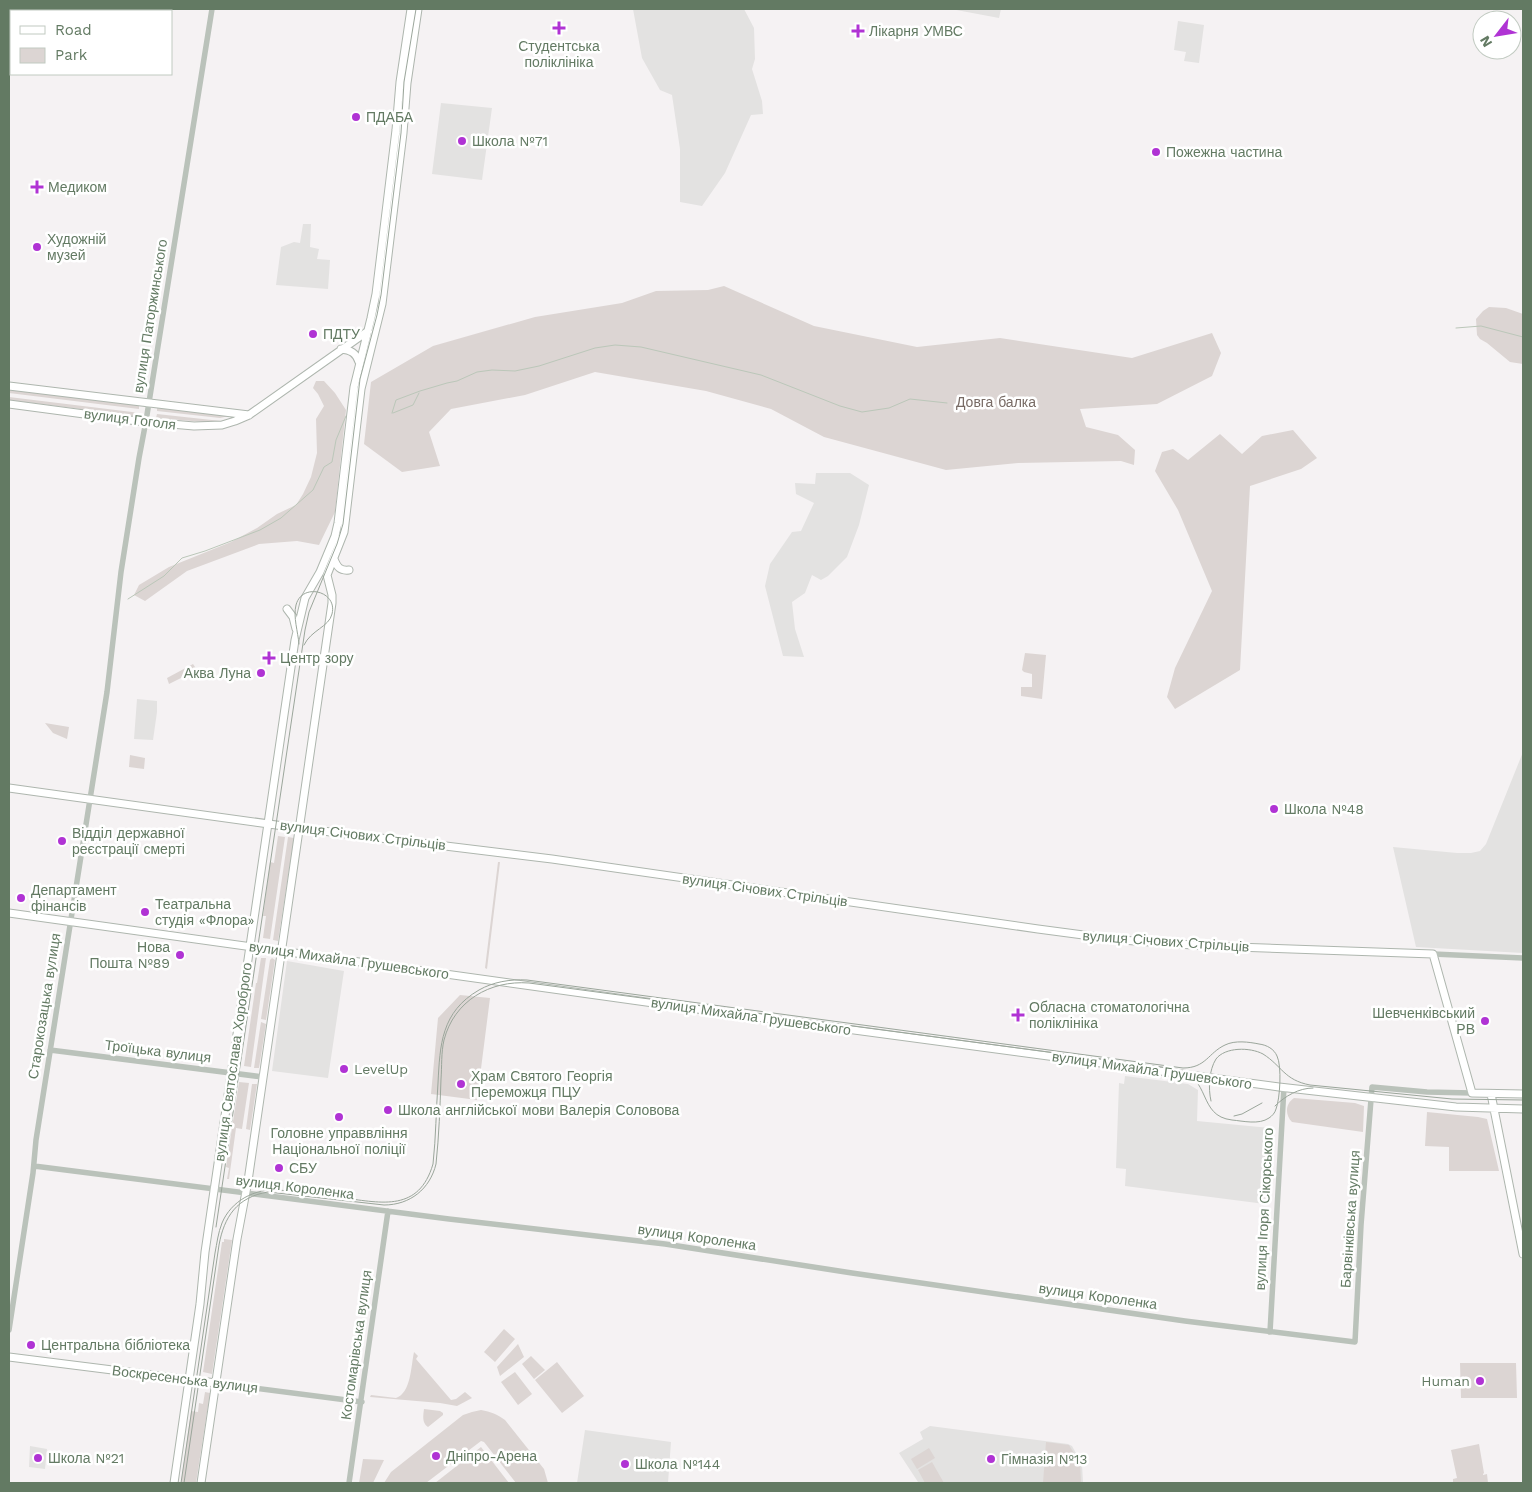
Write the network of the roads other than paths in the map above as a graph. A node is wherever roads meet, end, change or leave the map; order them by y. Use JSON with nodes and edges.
{"nodes":[{"id":1,"x":212,"y":9,"type":"edge"},
{"id":2,"x":411,"y":9,"type":"edge"},
{"id":3,"x":418,"y":9,"type":"edge"},
{"id":4,"x":368,"y":331,"type":"junction"},
{"id":5,"x":341,"y":349,"type":"junction"},
{"id":6,"x":359,"y":362,"type":"junction"},
{"id":7,"x":9,"y":386,"type":"edge"},
{"id":8,"x":149,"y":403,"type":"junction"},
{"id":9,"x":9,"y":404,"type":"edge"},
{"id":10,"x":355,"y":410,"type":"junction"},
{"id":11,"x":250,"y":415,"type":"junction"},
{"id":12,"x":146,"y":421,"type":"junction"},
{"id":13,"x":349,"y":460,"type":"junction"},
{"id":14,"x":334,"y":559,"type":"junction"},
{"id":15,"x":349,"y":570,"type":"dead end"},
{"id":16,"x":323,"y":574,"type":"junction"},
{"id":17,"x":287,"y":609,"type":"dead end"},
{"id":18,"x":295,"y":640,"type":"junction"},
{"id":19,"x":107,"y":687,"type":"joint"},
{"id":20,"x":9,"y":788,"type":"edge"},
{"id":21,"x":89,"y":799,"type":"junction"},
{"id":22,"x":268,"y":824,"type":"junction"},
{"id":23,"x":298,"y":828,"type":"junction"},
{"id":24,"x":9,"y":913,"type":"edge"},
{"id":25,"x":70,"y":921,"type":"junction"},
{"id":26,"x":250,"y":946,"type":"junction"},
{"id":27,"x":281,"y":950,"type":"junction"},
{"id":28,"x":1433,"y":954,"type":"junction"},
{"id":29,"x":1523,"y":958,"type":"edge"},
{"id":30,"x":50,"y":1050,"type":"junction"},
{"id":31,"x":232,"y":1073,"type":"junction"},
{"id":32,"x":262,"y":1077,"type":"junction"},
{"id":33,"x":1284,"y":1087,"type":"junction"},
{"id":34,"x":1472,"y":1094,"type":"junction"},
{"id":35,"x":1491,"y":1094,"type":"junction"},
{"id":36,"x":1523,"y":1094,"type":"edge"},
{"id":37,"x":1372,"y":1098,"type":"junction"},
{"id":38,"x":1494,"y":1108,"type":"junction"},
{"id":39,"x":1523,"y":1109,"type":"edge"},
{"id":40,"x":34,"y":1166,"type":"junction"},
{"id":41,"x":214,"y":1190,"type":"junction"},
{"id":42,"x":246,"y":1194,"type":"junction"},
{"id":43,"x":388,"y":1211,"type":"junction"},
{"id":44,"x":1523,"y":1254,"type":"edge"},
{"id":45,"x":9,"y":1330,"type":"edge"},
{"id":46,"x":1270,"y":1332,"type":"junction"},
{"id":47,"x":1355,"y":1342,"type":"joint"},
{"id":48,"x":9,"y":1357,"type":"edge"},
{"id":49,"x":189,"y":1379,"type":"junction"},
{"id":50,"x":216,"y":1383,"type":"junction"},
{"id":51,"x":362,"y":1402,"type":"junction"},
{"id":52,"x":174,"y":1483,"type":"edge"},
{"id":53,"x":201,"y":1483,"type":"edge"},
{"id":54,"x":349,"y":1483,"type":"edge"}],
"edges":[{"from":1,"to":8,"type":"street","name":"вулиця Паторжинського"},
{"from":2,"to":4,"type":"main road"},
{"from":3,"to":10,"type":"main road"},
{"from":4,"to":5,"type":"main road","name":"вулиця Гоголя"},
{"from":4,"to":6,"type":"main road"},
{"from":5,"to":6,"type":"main road"},
{"from":5,"to":11,"type":"main road","name":"вулиця Гоголя"},
{"from":6,"to":10,"type":"main road"},
{"from":7,"to":8,"type":"main road","name":"вулиця Гоголя"},
{"from":8,"to":11,"type":"main road","name":"вулиця Гоголя"},
{"from":8,"to":12,"type":"street","name":"вулиця Паторжинського"},
{"from":9,"to":12,"type":"main road","name":"вулиця Гоголя"},
{"from":10,"to":13,"type":"main road"},
{"from":11,"to":12,"type":"main road","name":"вулиця Гоголя"},
{"from":12,"to":19,"type":"street","name":"вулиця Паторжинського"},
{"from":13,"to":14,"type":"main road","name":"вулиця Святослава Хороброго"},
{"from":13,"to":16,"type":"main road","name":"вулиця Святослава Хороброго"},
{"from":14,"to":15,"type":"main road"},
{"from":14,"to":16,"type":"main road","name":"вулиця Святослава Хороброго"},
{"from":16,"to":18,"type":"main road","name":"вулиця Святослава Хороброго"},
{"from":16,"to":23,"type":"main road"},
{"from":17,"to":18,"type":"main road"},
{"from":18,"to":22,"type":"main road","name":"вулиця Святослава Хороброго"},
{"from":19,"to":21,"type":"street","name":"Старокозацька вулиця"},
{"from":20,"to":21,"type":"main road","name":"вулиця Січових Стрільців"},
{"from":21,"to":22,"type":"main road","name":"вулиця Січових Стрільців"},
{"from":21,"to":25,"type":"street","name":"Старокозацька вулиця"},
{"from":22,"to":23,"type":"main road","name":"вулиця Січових Стрільців"},
{"from":22,"to":26,"type":"main road","name":"вулиця Святослава Хороброго"},
{"from":23,"to":27,"type":"main road"},
{"from":23,"to":28,"type":"main road","name":"вулиця Січових Стрільців"},
{"from":24,"to":25,"type":"main road","name":"вулиця Михайла Грушевського"},
{"from":25,"to":26,"type":"main road","name":"вулиця Михайла Грушевського"},
{"from":25,"to":30,"type":"street","name":"Старокозацька вулиця"},
{"from":26,"to":27,"type":"main road","name":"вулиця Михайла Грушевського"},
{"from":26,"to":31,"type":"main road","name":"вулиця Святослава Хороброго"},
{"from":27,"to":32,"type":"main road"},
{"from":27,"to":33,"type":"main road","name":"вулиця Михайла Грушевського"},
{"from":28,"to":29,"type":"street","name":"вулиця Січових Стрільців"},
{"from":28,"to":34,"type":"main road"},
{"from":30,"to":31,"type":"street","name":"Троїцька вулиця"},
{"from":30,"to":40,"type":"street","name":"Старокозацька вулиця"},
{"from":31,"to":32,"type":"street","name":"Троїцька вулиця"},
{"from":31,"to":41,"type":"main road","name":"вулиця Святослава Хороброго"},
{"from":32,"to":42,"type":"main road"},
{"from":33,"to":37,"type":"main road","name":"вулиця Михайла Грушевського"},
{"from":33,"to":46,"type":"street","name":"вулиця Ігоря Сікорського"},
{"from":34,"to":35,"type":"main road"},
{"from":34,"to":37,"type":"street","name":"Барвінківська вулиця"},
{"from":35,"to":36,"type":"main road"},
{"from":35,"to":38,"type":"main road"},
{"from":37,"to":38,"type":"main road","name":"вулиця Михайла Грушевського"},
{"from":37,"to":47,"type":"street","name":"Барвінківська вулиця"},
{"from":38,"to":39,"type":"main road","name":"вулиця Михайла Грушевського"},
{"from":38,"to":44,"type":"main road"},
{"from":40,"to":41,"type":"street","name":"вулиця Короленка"},
{"from":40,"to":45,"type":"street","name":"Старокозацька вулиця"},
{"from":41,"to":42,"type":"street","name":"вулиця Короленка"},
{"from":41,"to":49,"type":"main road","name":"вулиця Святослава Хороброго"},
{"from":42,"to":43,"type":"street","name":"вулиця Короленка"},
{"from":42,"to":50,"type":"main road"},
{"from":43,"to":46,"type":"street","name":"вулиця Короленка"},
{"from":43,"to":51,"type":"street","name":"Костомарівська вулиця"},
{"from":46,"to":47,"type":"street","name":"вулиця Короленка"},
{"from":48,"to":49,"type":"main road","name":"Воскресенська вулиця"},
{"from":49,"to":50,"type":"main road","name":"Воскресенська вулиця"},
{"from":49,"to":52,"type":"main road","name":"вулиця Святослава Хороброго"},
{"from":50,"to":51,"type":"street","name":"Воскресенська вулиця"},
{"from":50,"to":53,"type":"main road"},
{"from":51,"to":54,"type":"street","name":"Костомарівська вулиця"}]}
